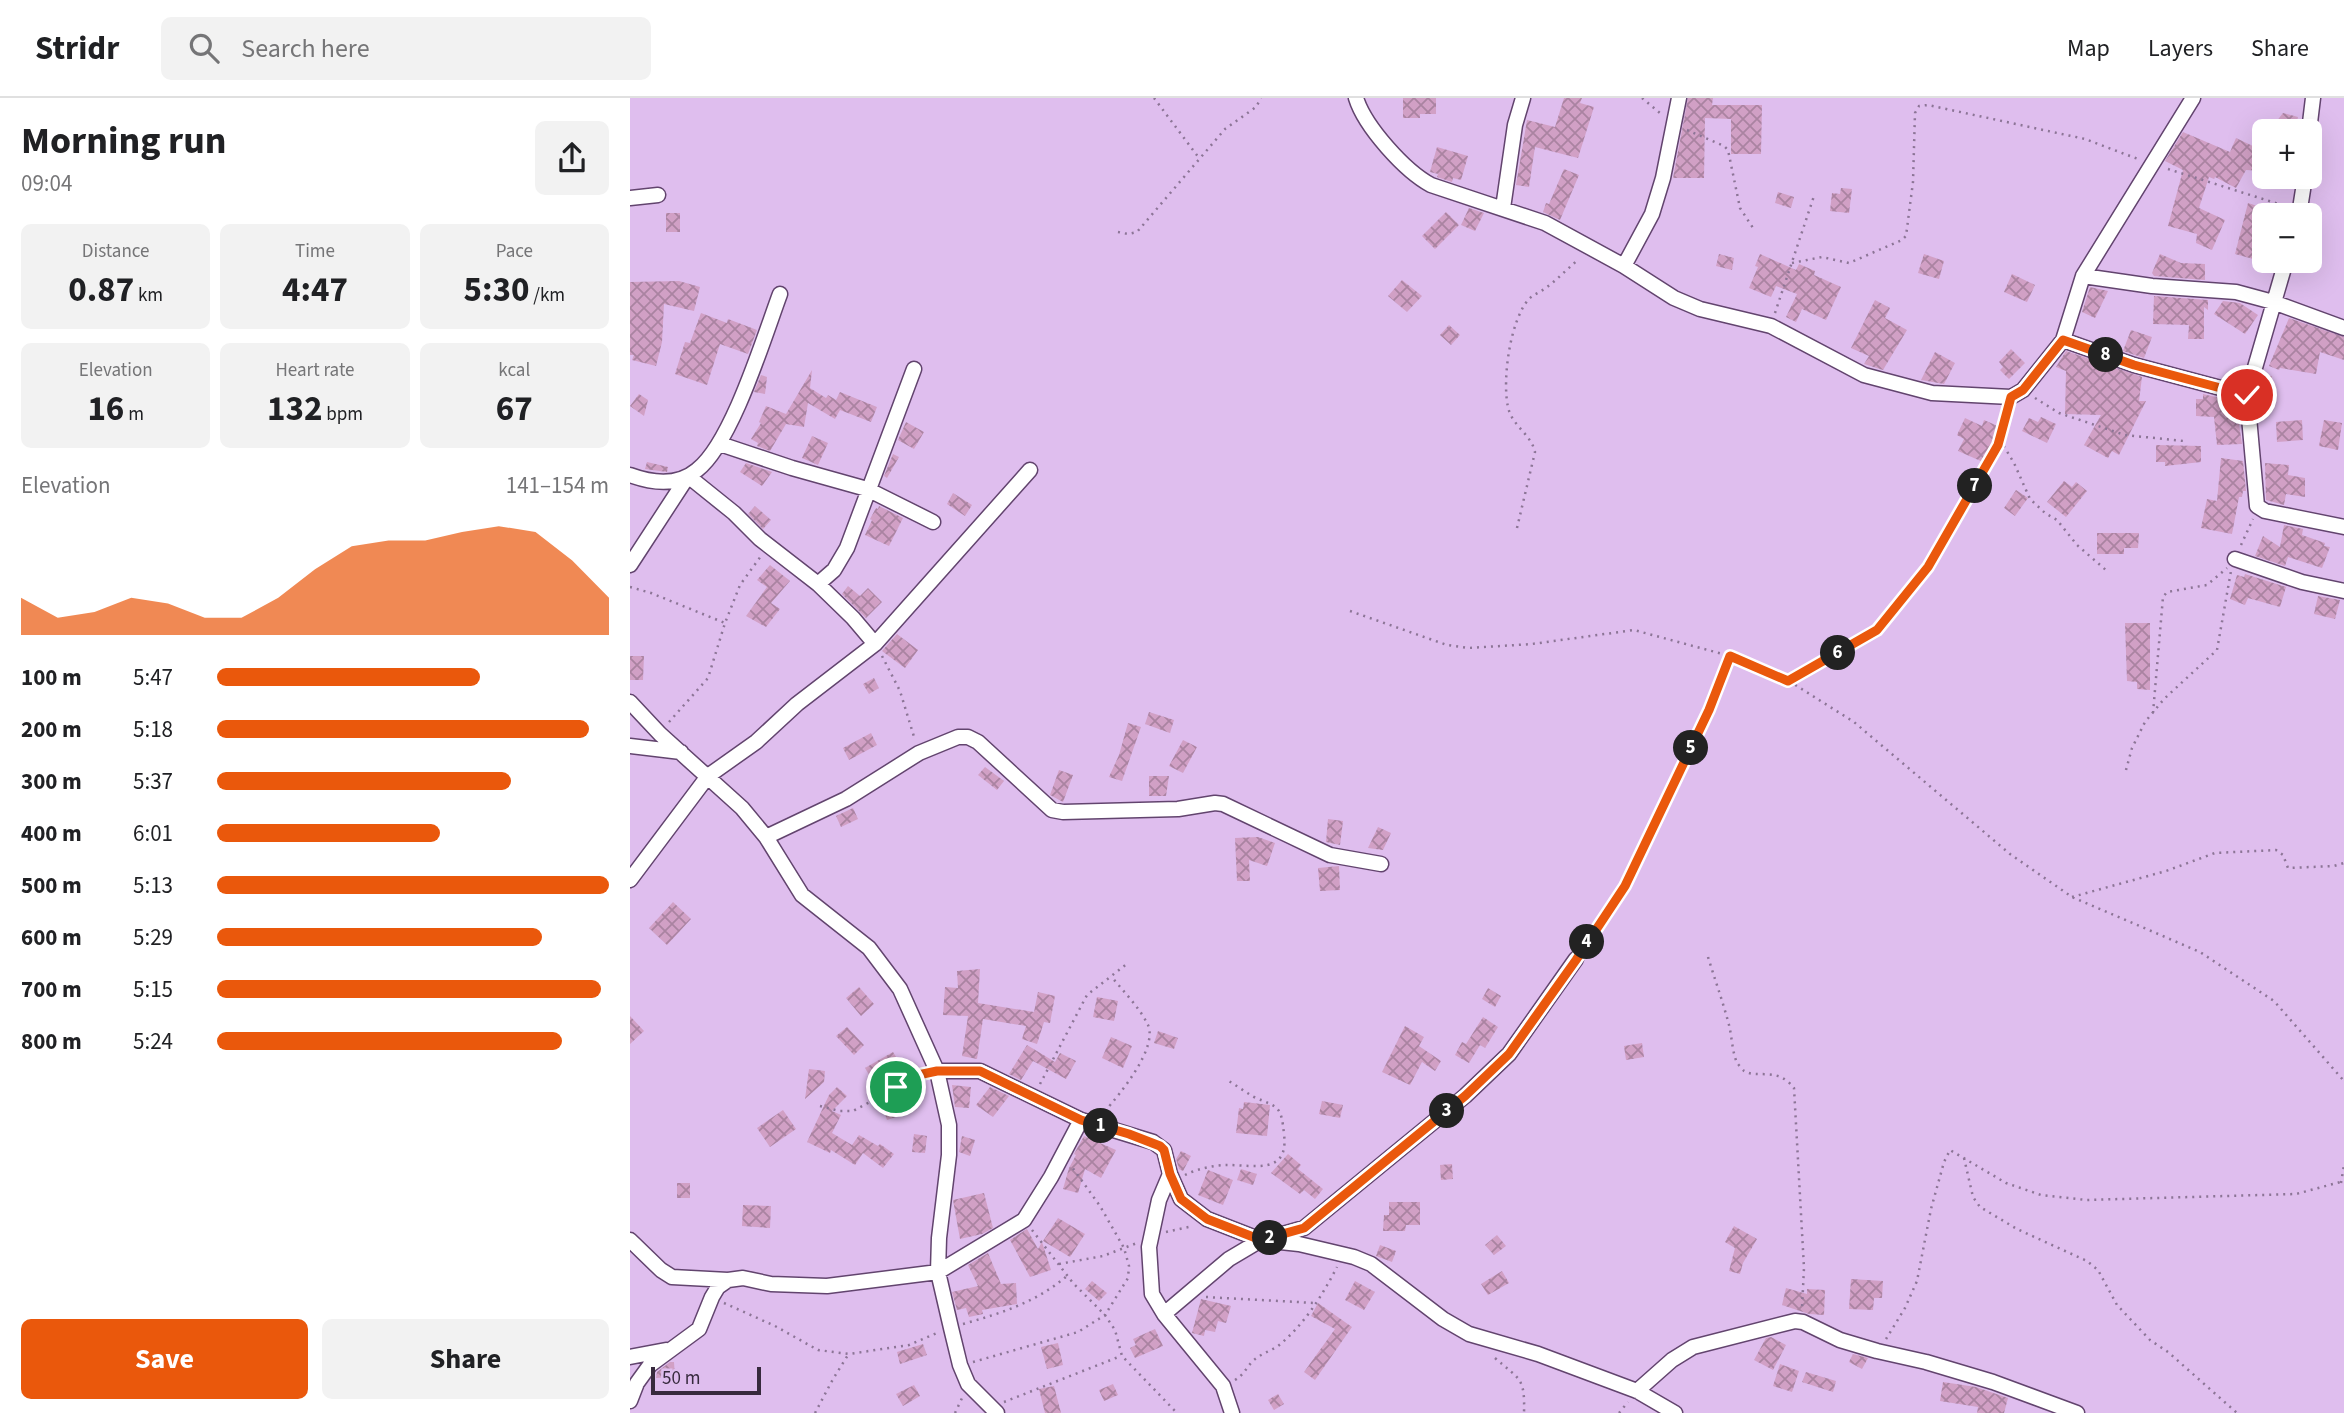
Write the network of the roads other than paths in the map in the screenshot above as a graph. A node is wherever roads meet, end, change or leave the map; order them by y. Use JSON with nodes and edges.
{"nodes":[{"id":1,"x":1356,"y":98,"type":"edge"},
{"id":2,"x":1523,"y":98,"type":"edge"},
{"id":3,"x":1679,"y":98,"type":"edge"},
{"id":4,"x":2193,"y":98,"type":"edge"},
{"id":5,"x":2312,"y":98,"type":"edge"},
{"id":6,"x":2310,"y":119,"type":"edge"},
{"id":7,"x":658,"y":195,"type":"dead end"},
{"id":8,"x":630,"y":198,"type":"edge"},
{"id":9,"x":1503,"y":208,"type":"junction"},
{"id":10,"x":1624,"y":266,"type":"junction"},
{"id":11,"x":2282,"y":273,"type":"edge"},
{"id":12,"x":2083,"y":276,"type":"junction"},
{"id":13,"x":780,"y":294,"type":"dead end"},
{"id":14,"x":2273,"y":302,"type":"junction"},
{"id":15,"x":2344,"y":328,"type":"edge"},
{"id":16,"x":2063,"y":340,"type":"junction"},
{"id":17,"x":914,"y":369,"type":"dead end"},
{"id":18,"x":2247,"y":395,"type":"junction"},
{"id":19,"x":720,"y":444,"type":"junction"},
{"id":20,"x":1030,"y":470,"type":"dead end"},
{"id":21,"x":630,"y":475,"type":"edge"},
{"id":22,"x":688,"y":476,"type":"junction"},
{"id":23,"x":867,"y":489,"type":"junction"},
{"id":24,"x":933,"y":522,"type":"dead end"},
{"id":25,"x":2344,"y":527,"type":"edge"},
{"id":26,"x":2235,"y":559,"type":"road end"},
{"id":27,"x":630,"y":565,"type":"edge"},
{"id":28,"x":818,"y":584,"type":"junction"},
{"id":29,"x":2344,"y":591,"type":"edge"},
{"id":30,"x":875,"y":643,"type":"junction"},
{"id":31,"x":630,"y":702,"type":"edge"},
{"id":32,"x":630,"y":746,"type":"edge"},
{"id":33,"x":681,"y":752,"type":"junction"},
{"id":34,"x":708,"y":776,"type":"junction"},
{"id":35,"x":766,"y":837,"type":"junction"},
{"id":36,"x":1381,"y":864,"type":"dead end"},
{"id":37,"x":630,"y":880,"type":"edge"},
{"id":38,"x":1576,"y":960,"type":"road end"},
{"id":39,"x":937,"y":1071,"type":"junction"},
{"id":40,"x":1087,"y":1122,"type":"junction"},
{"id":41,"x":1172,"y":1177,"type":"junction"},
{"id":42,"x":630,"y":1240,"type":"edge"},
{"id":43,"x":1261,"y":1240,"type":"junction"},
{"id":44,"x":939,"y":1272,"type":"junction"},
{"id":45,"x":728,"y":1280,"type":"junction"},
{"id":46,"x":1164,"y":1314,"type":"junction"},
{"id":47,"x":671,"y":1349,"type":"junction"},
{"id":48,"x":630,"y":1357,"type":"edge"},
{"id":49,"x":1637,"y":1391,"type":"junction"},
{"id":50,"x":630,"y":1401,"type":"edge"},
{"id":51,"x":994,"y":1410,"type":"edge"},
{"id":52,"x":1232,"y":1413,"type":"edge"},
{"id":53,"x":1675,"y":1413,"type":"edge"},
{"id":54,"x":2077,"y":1413,"type":"edge"}],
"edges":[{"from":1,"to":9,"type":"street"},
{"from":2,"to":9,"type":"street"},
{"from":3,"to":10,"type":"street"},
{"from":4,"to":12,"type":"street"},
{"from":5,"to":6,"type":"street"},
{"from":7,"to":8,"type":"street"},
{"from":9,"to":10,"type":"street"},
{"from":10,"to":16,"type":"street"},
{"from":11,"to":14,"type":"street"},
{"from":12,"to":14,"type":"street"},
{"from":12,"to":16,"type":"street"},
{"from":13,"to":19,"type":"street"},
{"from":14,"to":15,"type":"street"},
{"from":14,"to":18,"type":"street"},
{"from":16,"to":18,"type":"street"},
{"from":17,"to":23,"type":"street"},
{"from":18,"to":25,"type":"street"},
{"from":19,"to":22,"type":"street"},
{"from":19,"to":23,"type":"street"},
{"from":20,"to":30,"type":"street"},
{"from":21,"to":22,"type":"street"},
{"from":22,"to":27,"type":"street"},
{"from":22,"to":28,"type":"street"},
{"from":23,"to":24,"type":"street"},
{"from":23,"to":28,"type":"street"},
{"from":26,"to":29,"type":"street"},
{"from":28,"to":30,"type":"street"},
{"from":30,"to":34,"type":"street"},
{"from":31,"to":33,"type":"street"},
{"from":32,"to":33,"type":"street"},
{"from":33,"to":34,"type":"street"},
{"from":34,"to":35,"type":"street"},
{"from":34,"to":37,"type":"street"},
{"from":35,"to":36,"type":"street"},
{"from":35,"to":39,"type":"street"},
{"from":38,"to":43,"type":"street"},
{"from":39,"to":40,"type":"street"},
{"from":39,"to":44,"type":"street"},
{"from":40,"to":41,"type":"street"},
{"from":40,"to":44,"type":"street"},
{"from":41,"to":43,"type":"street"},
{"from":41,"to":46,"type":"street"},
{"from":42,"to":45,"type":"street"},
{"from":43,"to":46,"type":"street"},
{"from":43,"to":49,"type":"street"},
{"from":44,"to":45,"type":"street"},
{"from":44,"to":51,"type":"street"},
{"from":45,"to":47,"type":"street"},
{"from":46,"to":52,"type":"street"},
{"from":47,"to":48,"type":"street"},
{"from":47,"to":50,"type":"street"},
{"from":49,"to":53,"type":"street"},
{"from":49,"to":54,"type":"street"}]}
